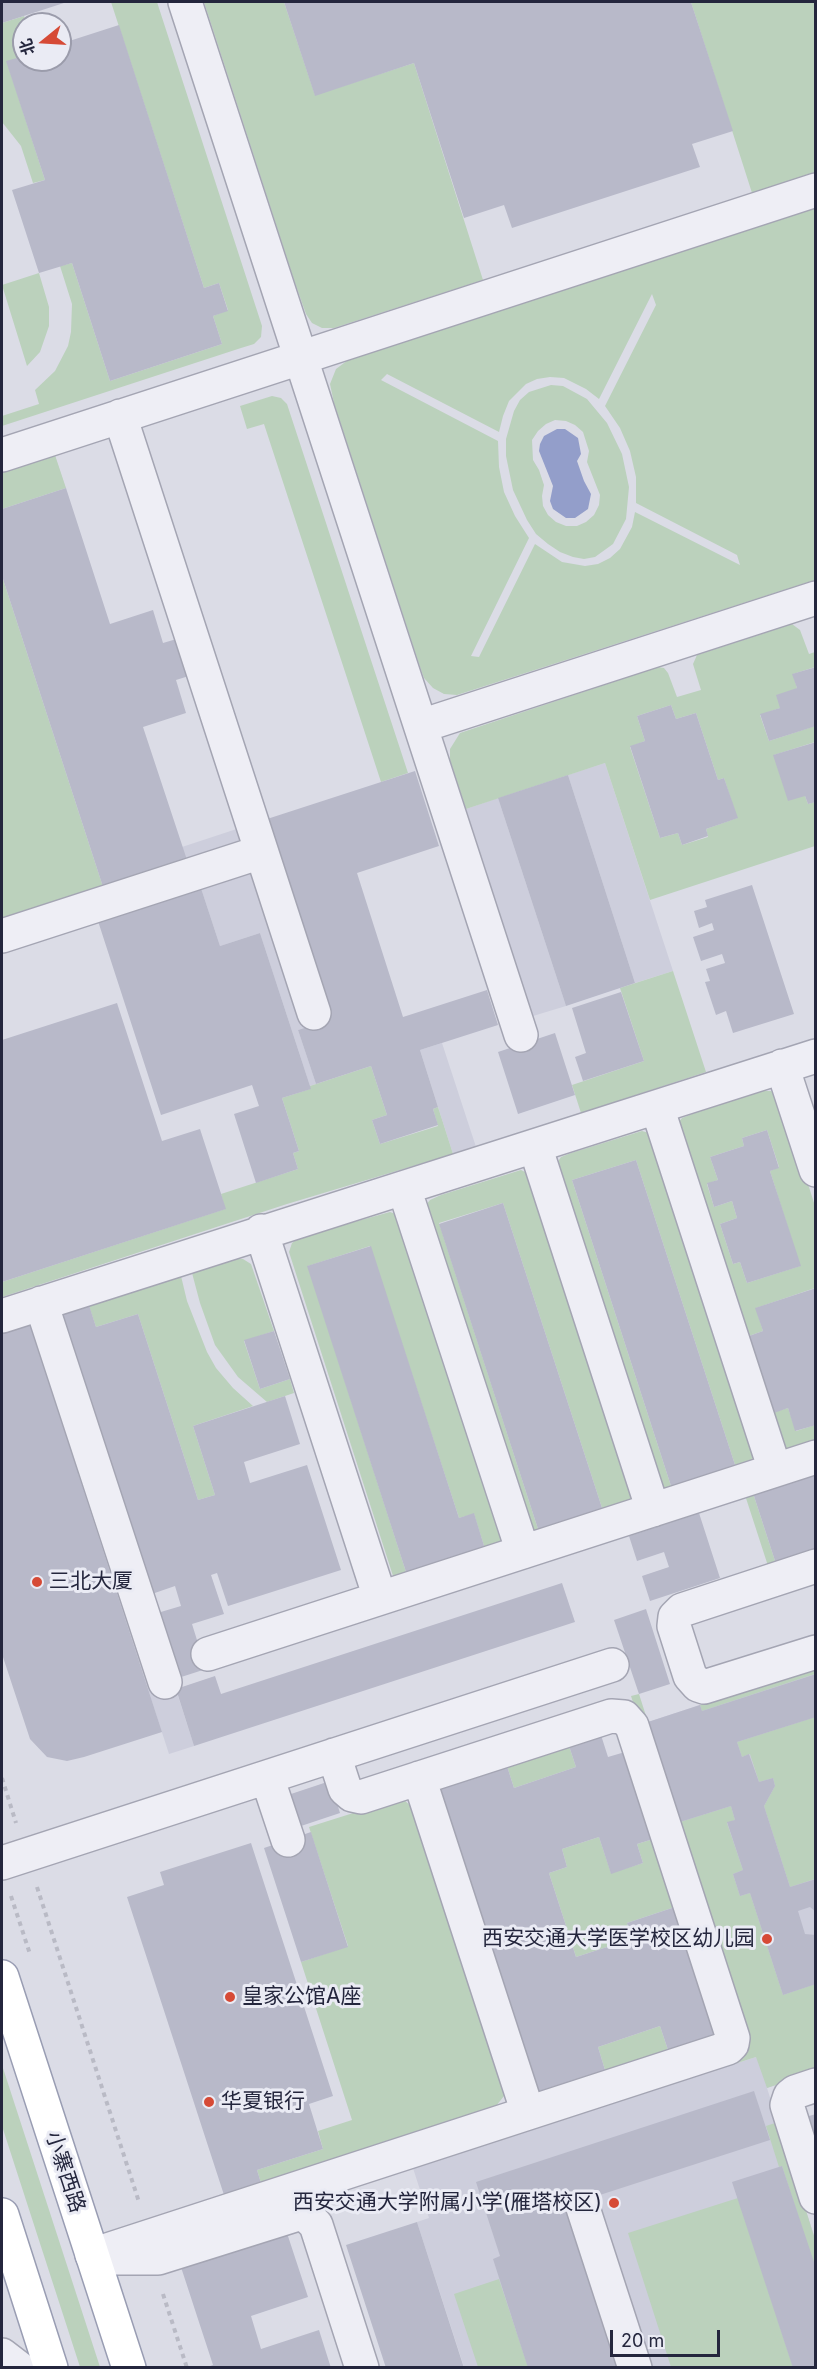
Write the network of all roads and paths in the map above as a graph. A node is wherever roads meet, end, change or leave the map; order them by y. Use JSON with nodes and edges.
{"nodes":[{"id":1,"x":185,"y":2,"type":"edge"},
{"id":2,"x":816,"y":190,"type":"edge"},
{"id":3,"x":301,"y":358,"type":"junction"},
{"id":4,"x":120,"y":416,"type":"junction"},
{"id":5,"x":2,"y":455,"type":"edge"},
{"id":6,"x":816,"y":598,"type":"edge"},
{"id":7,"x":421,"y":726,"type":"junction"},
{"id":8,"x":261,"y":852,"type":"junction"},
{"id":9,"x":2,"y":936,"type":"edge"},
{"id":10,"x":314,"y":1013,"type":"dead end"},
{"id":11,"x":521,"y":1035,"type":"dead end"},
{"id":12,"x":816,"y":1056,"type":"edge"},
{"id":13,"x":782,"y":1066,"type":"junction"},
{"id":14,"x":657,"y":1107,"type":"junction"},
{"id":15,"x":535,"y":1146,"type":"junction"},
{"id":16,"x":816,"y":1170,"type":"edge"},
{"id":17,"x":404,"y":1188,"type":"junction"},
{"id":18,"x":261,"y":1231,"type":"junction"},
{"id":19,"x":42,"y":1303,"type":"junction"},
{"id":20,"x":2,"y":1316,"type":"edge"},
{"id":21,"x":816,"y":1457,"type":"edge"},
{"id":22,"x":775,"y":1470,"type":"junction"},
{"id":23,"x":653,"y":1510,"type":"junction"},
{"id":24,"x":523,"y":1552,"type":"junction"},
{"id":25,"x":816,"y":1566,"type":"edge"},
{"id":26,"x":381,"y":1598,"type":"junction"},
{"id":27,"x":816,"y":1652,"type":"edge"},
{"id":28,"x":208,"y":1654,"type":"dead end"},
{"id":29,"x":612,"y":1665,"type":"dead end"},
{"id":30,"x":165,"y":1682,"type":"dead end"},
{"id":31,"x":334,"y":1755,"type":"junction"},
{"id":32,"x":267,"y":1777,"type":"junction"},
{"id":33,"x":2,"y":1778,"type":"edge"},
{"id":34,"x":419,"y":1778,"type":"junction"},
{"id":35,"x":288,"y":1840,"type":"dead end"},
{"id":36,"x":14,"y":1859,"type":"edge"},
{"id":37,"x":2,"y":1977,"type":"edge"},
{"id":38,"x":816,"y":2085,"type":"edge"},
{"id":39,"x":528,"y":2113,"type":"junction"},
{"id":40,"x":816,"y":2197,"type":"edge"},
{"id":41,"x":583,"y":2208,"type":"dead end"},
{"id":42,"x":2,"y":2215,"type":"edge"},
{"id":43,"x":151,"y":2247,"type":"junction"},
{"id":44,"x":92,"y":2255,"type":"junction"},
{"id":45,"x":2,"y":2355,"type":"edge"},
{"id":46,"x":42,"y":2360,"type":"edge"},
{"id":47,"x":19,"y":2367,"type":"edge"},
{"id":48,"x":129,"y":2367,"type":"edge"},
{"id":49,"x":187,"y":2367,"type":"edge"},
{"id":50,"x":362,"y":2367,"type":"edge"},
{"id":51,"x":635,"y":2367,"type":"edge"}],
"edges":[{"from":1,"to":3,"type":"street"},
{"from":2,"to":3,"type":"street"},
{"from":3,"to":4,"type":"street"},
{"from":3,"to":7,"type":"street"},
{"from":4,"to":5,"type":"street"},
{"from":4,"to":8,"type":"street"},
{"from":6,"to":7,"type":"street"},
{"from":7,"to":11,"type":"street"},
{"from":8,"to":9,"type":"street"},
{"from":8,"to":10,"type":"street"},
{"from":12,"to":13,"type":"street"},
{"from":13,"to":14,"type":"street"},
{"from":13,"to":16,"type":"street"},
{"from":14,"to":15,"type":"street"},
{"from":14,"to":22,"type":"street"},
{"from":15,"to":17,"type":"street"},
{"from":15,"to":23,"type":"street"},
{"from":17,"to":18,"type":"street"},
{"from":17,"to":24,"type":"street"},
{"from":18,"to":19,"type":"street"},
{"from":18,"to":26,"type":"street"},
{"from":19,"to":20,"type":"street"},
{"from":19,"to":30,"type":"street"},
{"from":21,"to":22,"type":"street"},
{"from":22,"to":23,"type":"street"},
{"from":23,"to":24,"type":"street"},
{"from":24,"to":26,"type":"street"},
{"from":25,"to":27,"type":"street"},
{"from":26,"to":28,"type":"street"},
{"from":29,"to":31,"type":"street"},
{"from":31,"to":32,"type":"street"},
{"from":31,"to":34,"type":"street"},
{"from":32,"to":35,"type":"street"},
{"from":32,"to":36,"type":"street"},
{"from":33,"to":36,"type":"path"},
{"from":34,"to":39,"type":"street"},
{"from":34,"to":39,"type":"street"},
{"from":36,"to":43,"type":"path"},
{"from":37,"to":44,"type":"main road","name":"小寨西路"},
{"from":38,"to":40,"type":"street"},
{"from":39,"to":43,"type":"street"},
{"from":41,"to":51,"type":"street"},
{"from":42,"to":46,"type":"main road"},
{"from":43,"to":44,"type":"street"},
{"from":43,"to":49,"type":"path"},
{"from":43,"to":50,"type":"street"},
{"from":44,"to":48,"type":"main road","name":"小寨西路"},
{"from":45,"to":47,"type":"street"}]}
